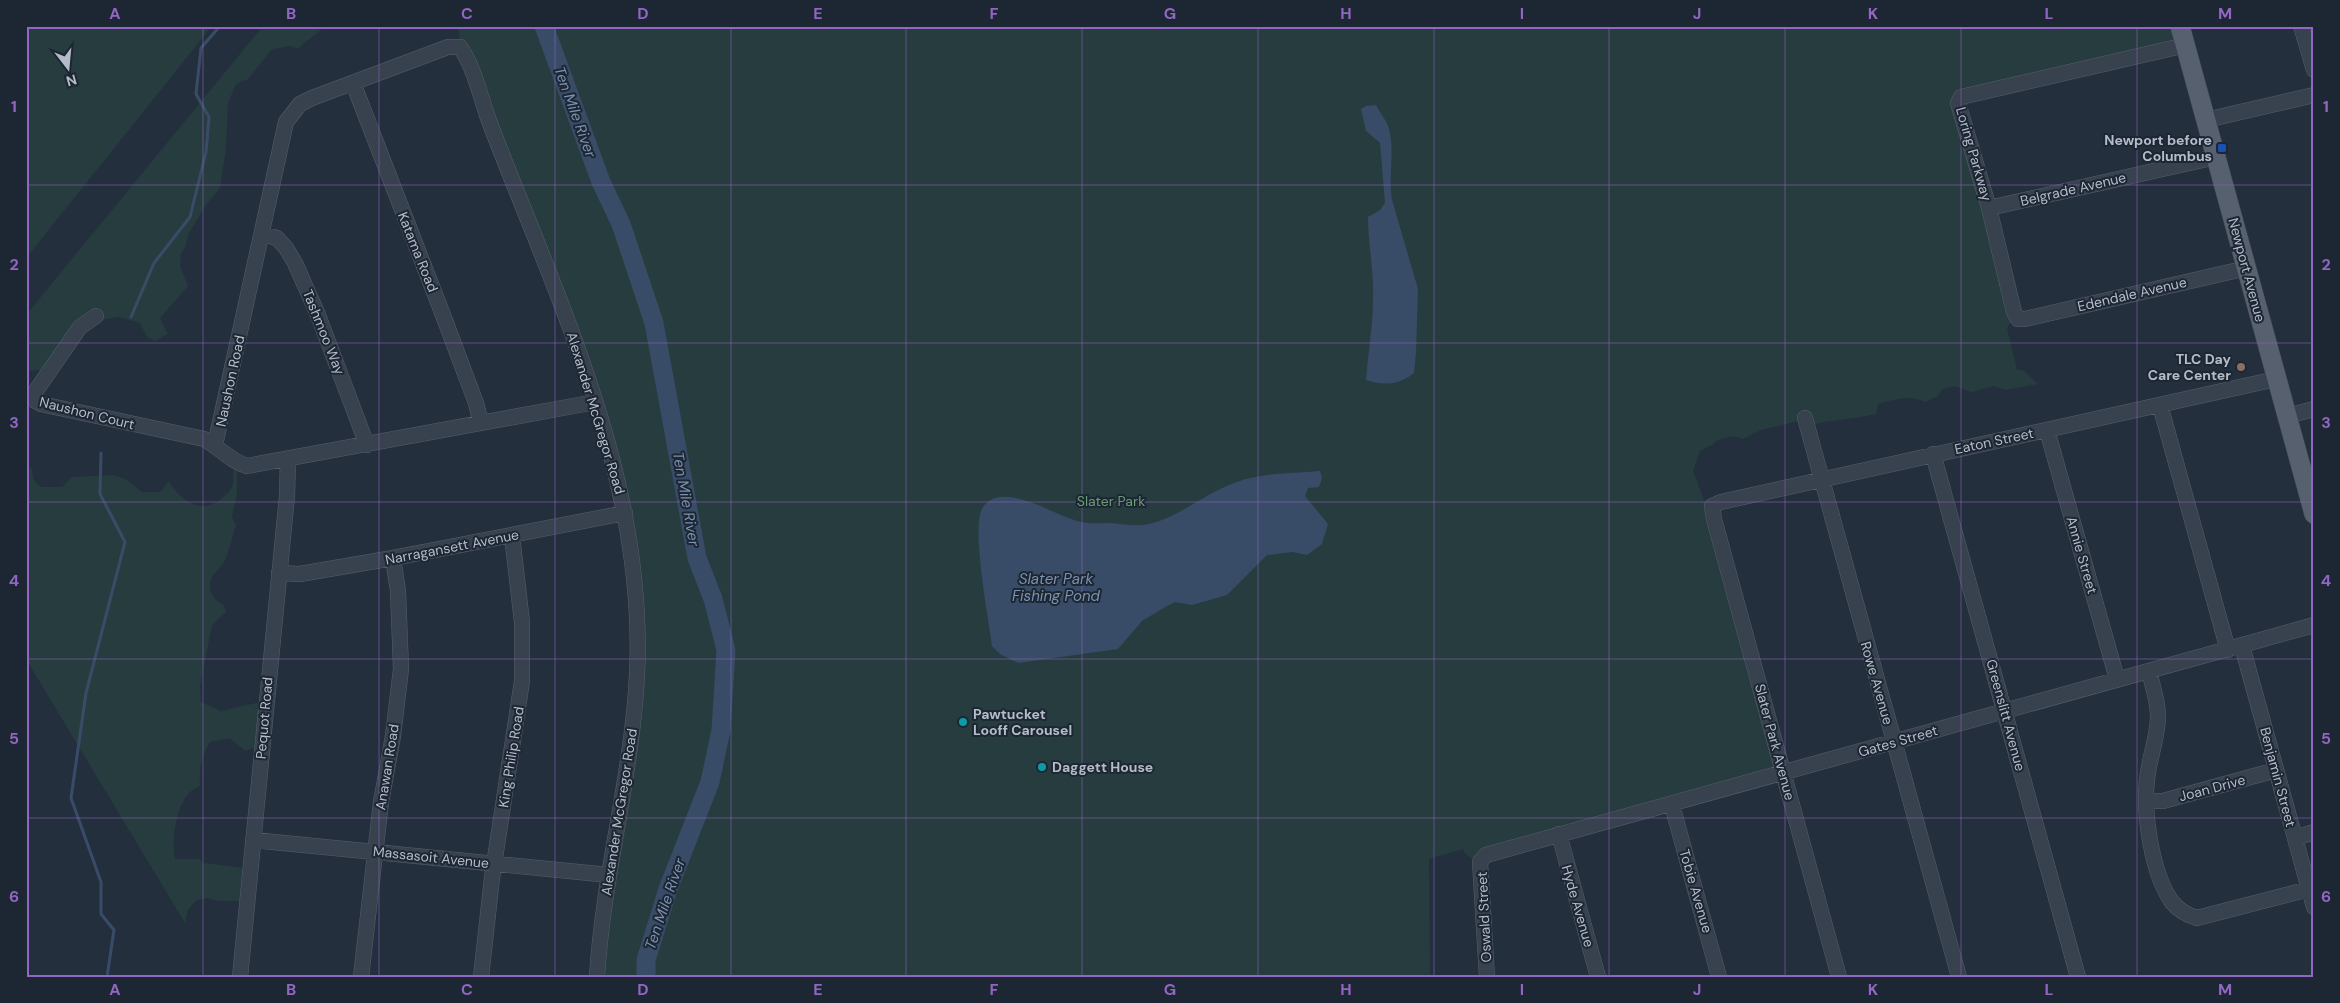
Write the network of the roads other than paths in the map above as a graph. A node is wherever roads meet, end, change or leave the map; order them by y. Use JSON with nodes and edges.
{"nodes":[{"id":1,"x":2180,"y":26,"type":"edge"},
{"id":2,"x":2302,"y":26,"type":"edge"},
{"id":3,"x":2186,"y":45,"type":"junction"},
{"id":4,"x":460,"y":47,"type":"joint"},
{"id":5,"x":2314,"y":70,"type":"edge"},
{"id":6,"x":353,"y":83,"type":"junction"},
{"id":7,"x":2314,"y":95,"type":"edge"},
{"id":8,"x":2206,"y":120,"type":"junction"},
{"id":9,"x":2216,"y":157,"type":"junction"},
{"id":10,"x":1989,"y":208,"type":"junction"},
{"id":11,"x":262,"y":234,"type":"junction"},
{"id":12,"x":2247,"y":268,"type":"junction"},
{"id":13,"x":96,"y":316,"type":"dead end"},
{"id":14,"x":2018,"y":319,"type":"joint"},
{"id":15,"x":2276,"y":379,"type":"junction"},
{"id":16,"x":595,"y":402,"type":"junction"},
{"id":17,"x":2160,"y":405,"type":"junction"},
{"id":18,"x":2314,"y":409,"type":"edge"},
{"id":19,"x":2286,"y":416,"type":"junction"},
{"id":20,"x":1805,"y":418,"type":"dead end"},
{"id":21,"x":481,"y":422,"type":"junction"},
{"id":22,"x":2047,"y":430,"type":"junction"},
{"id":23,"x":215,"y":445,"type":"junction"},
{"id":24,"x":366,"y":445,"type":"junction"},
{"id":25,"x":1933,"y":454,"type":"junction"},
{"id":26,"x":288,"y":460,"type":"junction"},
{"id":27,"x":1821,"y":479,"type":"junction"},
{"id":28,"x":1712,"y":506,"type":"joint"},
{"id":29,"x":625,"y":513,"type":"junction"},
{"id":30,"x":2314,"y":514,"type":"edge"},
{"id":31,"x":512,"y":536,"type":"junction"},
{"id":32,"x":393,"y":558,"type":"junction"},
{"id":33,"x":279,"y":574,"type":"junction"},
{"id":34,"x":2314,"y":625,"type":"edge"},
{"id":35,"x":2235,"y":648,"type":"junction"},
{"id":36,"x":2148,"y":671,"type":"junction"},
{"id":37,"x":2117,"y":679,"type":"junction"},
{"id":38,"x":2004,"y":709,"type":"junction"},
{"id":39,"x":1894,"y":742,"type":"junction"},
{"id":40,"x":2276,"y":770,"type":"junction"},
{"id":41,"x":1784,"y":772,"type":"junction"},
{"id":42,"x":2147,"y":801,"type":"junction"},
{"id":43,"x":1672,"y":805,"type":"junction"},
{"id":44,"x":2314,"y":832,"type":"edge"},
{"id":45,"x":1558,"y":834,"type":"junction"},
{"id":46,"x":2295,"y":838,"type":"junction"},
{"id":47,"x":253,"y":840,"type":"junction"},
{"id":48,"x":375,"y":851,"type":"junction"},
{"id":49,"x":1482,"y":858,"type":"joint"},
{"id":50,"x":495,"y":863,"type":"junction"},
{"id":51,"x":609,"y":875,"type":"junction"},
{"id":52,"x":2309,"y":889,"type":"junction"},
{"id":53,"x":2314,"y":907,"type":"edge"},
{"id":54,"x":240,"y":977,"type":"edge"},
{"id":55,"x":361,"y":977,"type":"edge"},
{"id":56,"x":481,"y":977,"type":"edge"},
{"id":57,"x":597,"y":977,"type":"edge"},
{"id":58,"x":1487,"y":977,"type":"edge"},
{"id":59,"x":1598,"y":977,"type":"edge"},
{"id":60,"x":1719,"y":977,"type":"edge"},
{"id":61,"x":1839,"y":977,"type":"edge"},
{"id":62,"x":1959,"y":977,"type":"edge"},
{"id":63,"x":2078,"y":977,"type":"edge"}],
"edges":[{"from":1,"to":3,"type":"main road","name":"Newport Avenue"},
{"from":2,"to":5,"type":"street"},
{"from":3,"to":8,"type":"main road","name":"Newport Avenue"},
{"from":3,"to":10,"type":"street","name":"Loring Parkway"},
{"from":4,"to":6,"type":"street","name":"Naushon Road"},
{"from":4,"to":16,"type":"street","name":"Alexander McGregor Road"},
{"from":6,"to":11,"type":"street","name":"Naushon Road"},
{"from":6,"to":21,"type":"street","name":"Katama Road"},
{"from":7,"to":8,"type":"street"},
{"from":8,"to":9,"type":"main road","name":"Newport Avenue"},
{"from":9,"to":10,"type":"street","name":"Belgrade Avenue"},
{"from":9,"to":12,"type":"main road","name":"Newport Avenue"},
{"from":10,"to":14,"type":"street","name":"Loring Parkway"},
{"from":11,"to":23,"type":"street","name":"Naushon Road"},
{"from":11,"to":24,"type":"street","name":"Tashmoo Way"},
{"from":12,"to":14,"type":"street","name":"Edendale Avenue"},
{"from":12,"to":15,"type":"main road","name":"Newport Avenue"},
{"from":13,"to":23,"type":"street","name":"Naushon Court"},
{"from":15,"to":17,"type":"street","name":"Eaton Street"},
{"from":15,"to":19,"type":"main road","name":"Newport Avenue"},
{"from":16,"to":21,"type":"street","name":"Naushon Road"},
{"from":16,"to":29,"type":"street","name":"Alexander McGregor Road"},
{"from":17,"to":22,"type":"street","name":"Eaton Street"},
{"from":17,"to":35,"type":"street","name":"Benjamin Street"},
{"from":18,"to":19,"type":"street"},
{"from":19,"to":30,"type":"main road","name":"Newport Avenue"},
{"from":20,"to":27,"type":"street","name":"Rowe Avenue"},
{"from":21,"to":24,"type":"street","name":"Naushon Road"},
{"from":22,"to":25,"type":"street","name":"Eaton Street"},
{"from":22,"to":37,"type":"street","name":"Annie Street"},
{"from":23,"to":26,"type":"street","name":"Naushon Road"},
{"from":24,"to":26,"type":"street","name":"Naushon Road"},
{"from":25,"to":27,"type":"street","name":"Eaton Street"},
{"from":25,"to":38,"type":"street","name":"Greenslitt Avenue"},
{"from":26,"to":33,"type":"street","name":"Pequot Road"},
{"from":27,"to":28,"type":"street","name":"Eaton Street"},
{"from":27,"to":39,"type":"street","name":"Rowe Avenue"},
{"from":28,"to":41,"type":"street","name":"Slater Park Avenue"},
{"from":29,"to":31,"type":"street","name":"Narragansett Avenue"},
{"from":29,"to":51,"type":"street","name":"Alexander McGregor Road"},
{"from":31,"to":32,"type":"street","name":"Narragansett Avenue"},
{"from":31,"to":50,"type":"street","name":"King Philip Road"},
{"from":32,"to":33,"type":"street","name":"Narragansett Avenue"},
{"from":32,"to":48,"type":"street","name":"Anawan Road"},
{"from":33,"to":47,"type":"street","name":"Pequot Road"},
{"from":34,"to":35,"type":"street","name":"Gates Street"},
{"from":35,"to":36,"type":"street","name":"Gates Street"},
{"from":35,"to":40,"type":"street","name":"Benjamin Street"},
{"from":36,"to":37,"type":"street","name":"Gates Street"},
{"from":36,"to":42,"type":"street"},
{"from":37,"to":38,"type":"street","name":"Gates Street"},
{"from":38,"to":39,"type":"street","name":"Gates Street"},
{"from":38,"to":63,"type":"street","name":"Greenslitt Avenue"},
{"from":39,"to":41,"type":"street","name":"Gates Street"},
{"from":39,"to":62,"type":"street","name":"Rowe Avenue"},
{"from":40,"to":42,"type":"street","name":"Joan Drive"},
{"from":40,"to":46,"type":"street","name":"Benjamin Street"},
{"from":41,"to":43,"type":"street","name":"Gates Street"},
{"from":41,"to":61,"type":"street","name":"Slater Park Avenue"},
{"from":42,"to":52,"type":"street"},
{"from":43,"to":45,"type":"street","name":"Gates Street"},
{"from":43,"to":60,"type":"street","name":"Tobie Avenue"},
{"from":44,"to":46,"type":"street"},
{"from":45,"to":49,"type":"street","name":"Gates Street"},
{"from":45,"to":59,"type":"street","name":"Hyde Avenue"},
{"from":46,"to":52,"type":"street","name":"Benjamin Street"},
{"from":47,"to":48,"type":"street","name":"Massasoit Avenue"},
{"from":47,"to":54,"type":"street","name":"Pequot Road"},
{"from":48,"to":50,"type":"street","name":"Massasoit Avenue"},
{"from":48,"to":55,"type":"street","name":"Anawan Road"},
{"from":49,"to":58,"type":"street","name":"Oswald Street"},
{"from":50,"to":51,"type":"street","name":"Massasoit Avenue"},
{"from":50,"to":56,"type":"street","name":"King Philip Road"},
{"from":51,"to":57,"type":"street","name":"Alexander McGregor Road"},
{"from":52,"to":53,"type":"street","name":"Benjamin Street"}]}
